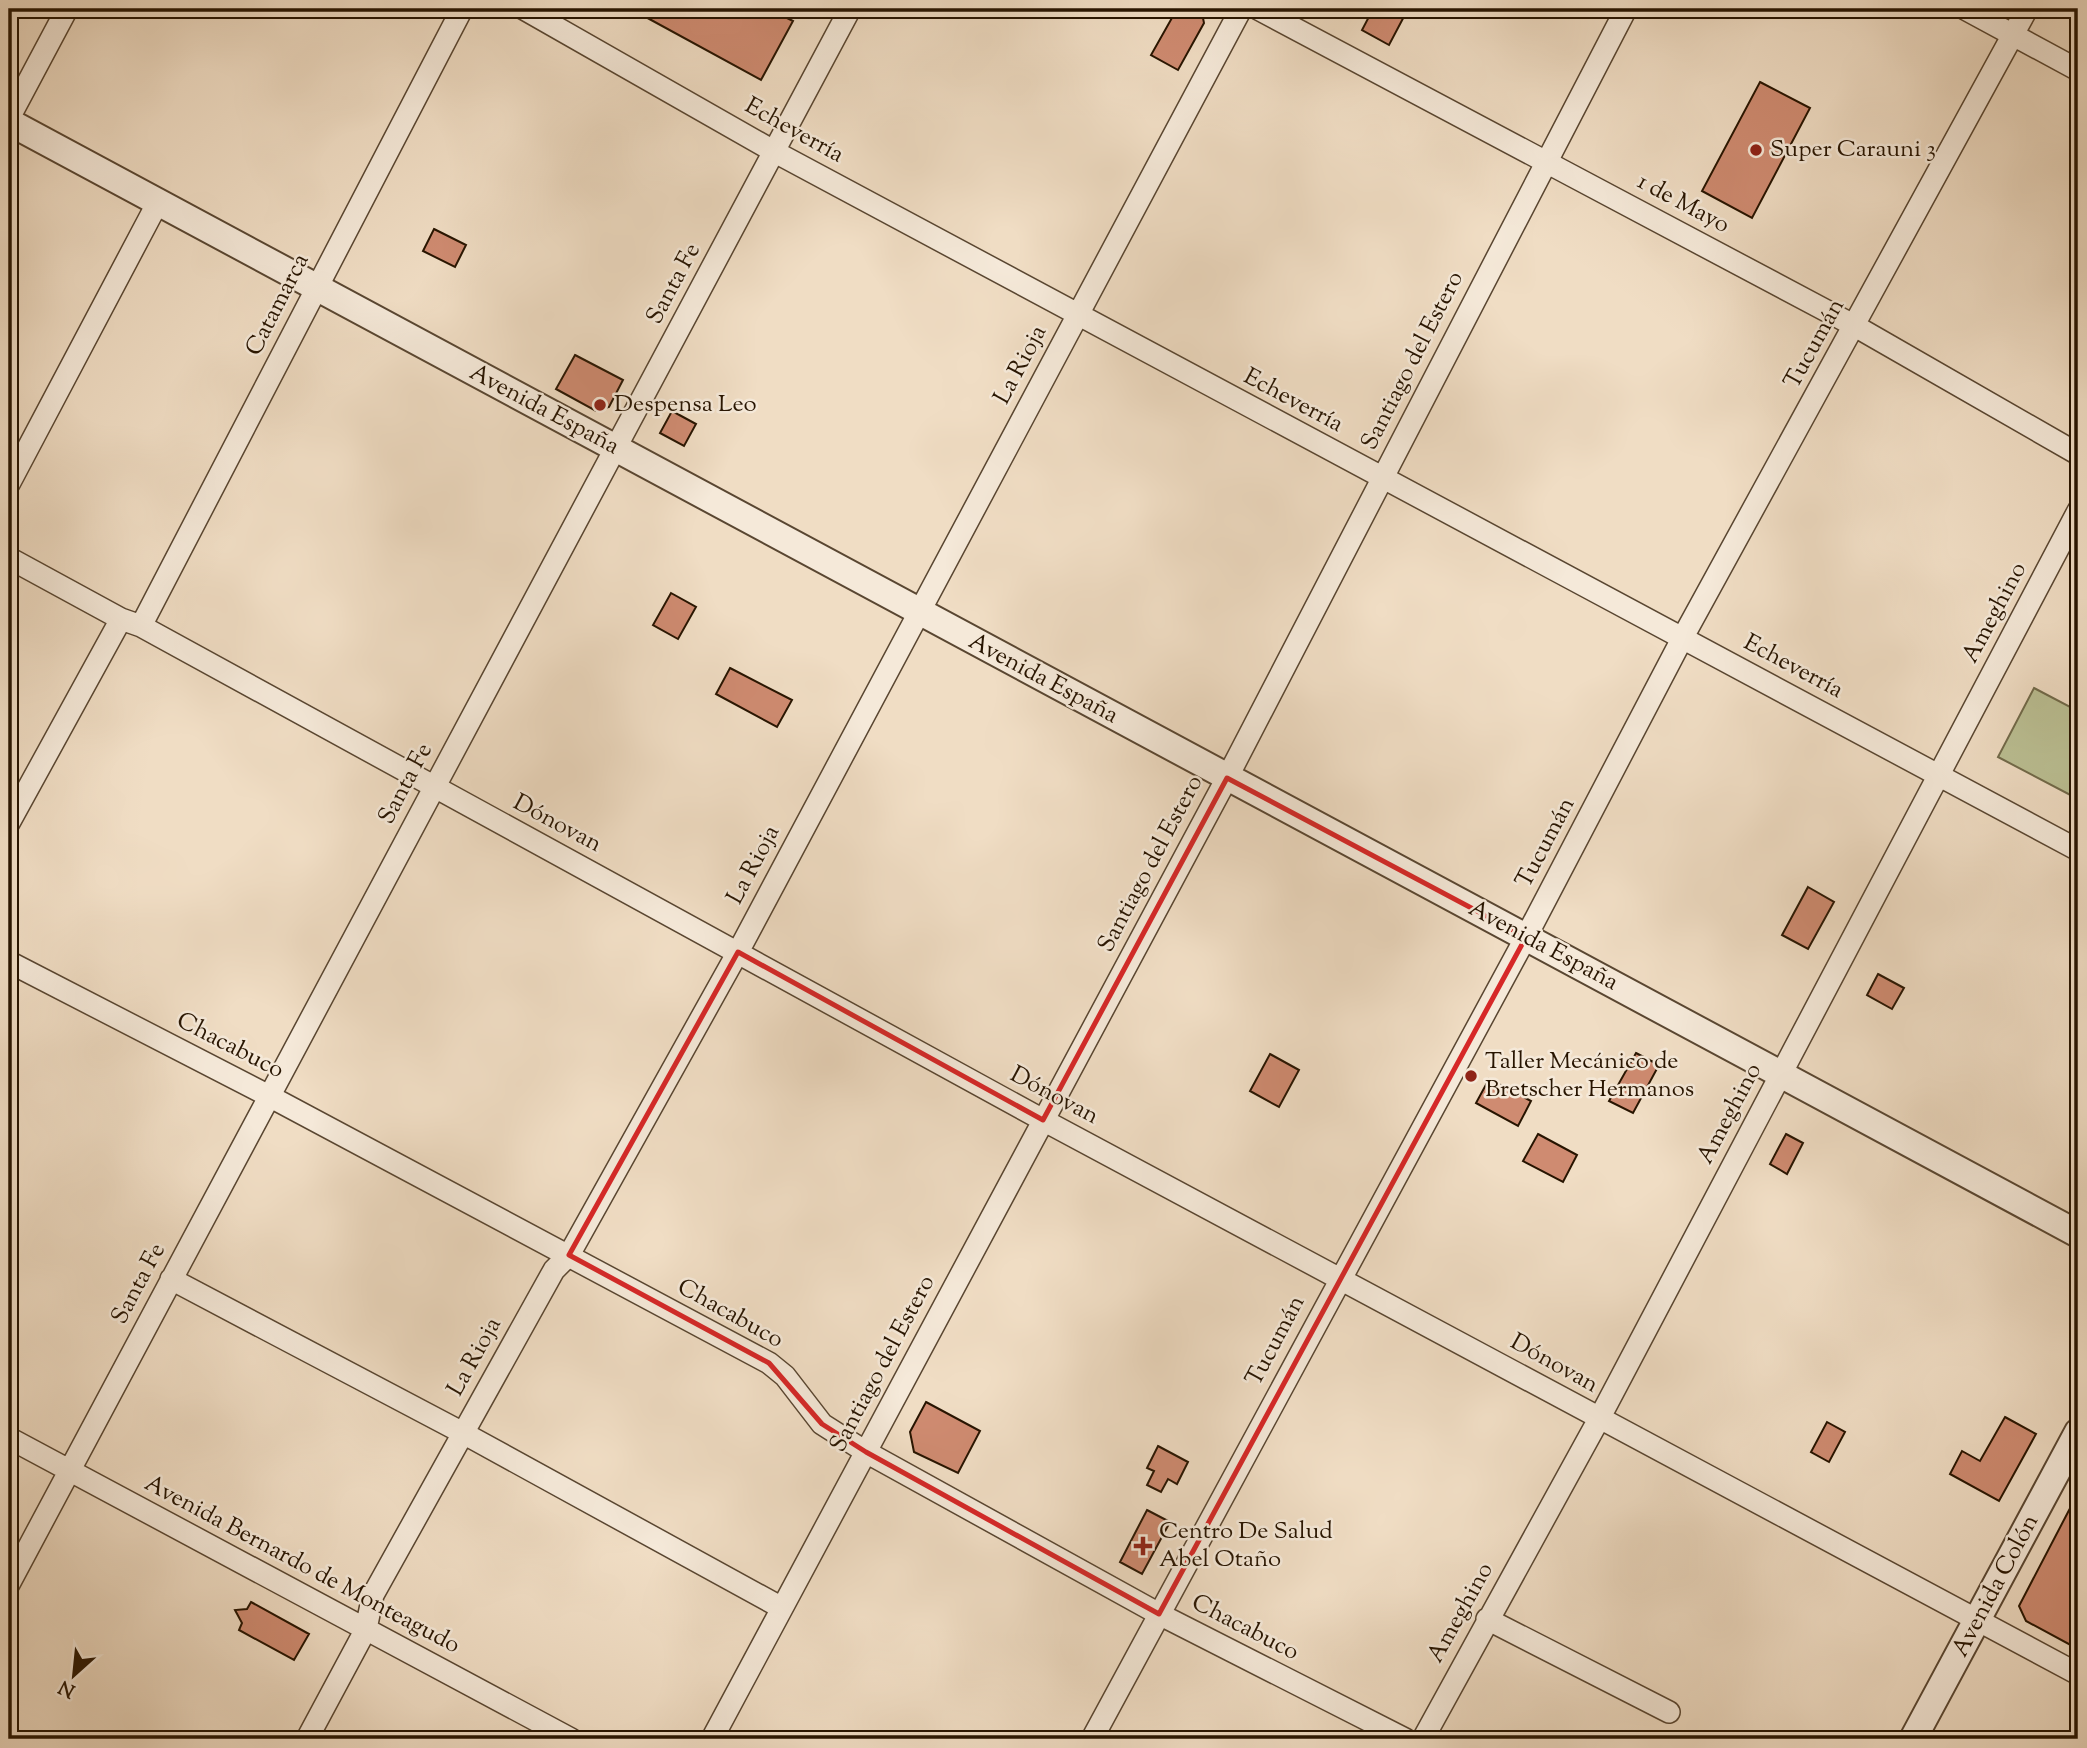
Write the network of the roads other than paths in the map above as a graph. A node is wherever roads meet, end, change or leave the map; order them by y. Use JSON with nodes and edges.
{"nodes":[{"id":1,"x":67,"y":9,"type":"edge"},
{"id":2,"x":462,"y":9,"type":"edge"},
{"id":3,"x":524,"y":9,"type":"edge"},
{"id":4,"x":850,"y":9,"type":"edge"},
{"id":5,"x":1241,"y":9,"type":"edge"},
{"id":6,"x":1258,"y":9,"type":"edge"},
{"id":7,"x":1626,"y":9,"type":"edge"},
{"id":8,"x":1965,"y":9,"type":"edge"},
{"id":9,"x":2027,"y":9,"type":"edge"},
{"id":10,"x":2013,"y":35,"type":"junction"},
{"id":11,"x":2078,"y":70,"type":"edge"},
{"id":12,"x":9,"y":120,"type":"edge"},
{"id":13,"x":775,"y":152,"type":"junction"},
{"id":14,"x":1547,"y":160,"type":"junction"},
{"id":15,"x":159,"y":202,"type":"junction"},
{"id":16,"x":316,"y":288,"type":"junction"},
{"id":17,"x":1078,"y":315,"type":"junction"},
{"id":18,"x":1855,"y":326,"type":"junction"},
{"id":19,"x":615,"y":449,"type":"junction"},
{"id":20,"x":2078,"y":454,"type":"edge"},
{"id":21,"x":1381,"y":479,"type":"junction"},
{"id":22,"x":9,"y":484,"type":"edge"},
{"id":23,"x":2078,"y":511,"type":"edge"},
{"id":24,"x":9,"y":558,"type":"edge"},
{"id":25,"x":919,"y":612,"type":"junction"},
{"id":26,"x":131,"y":622,"type":"junction"},
{"id":27,"x":1684,"y":637,"type":"junction"},
{"id":28,"x":1939,"y":775,"type":"junction"},
{"id":29,"x":1227,"y":778,"type":"junction"},
{"id":30,"x":434,"y":788,"type":"junction"},
{"id":31,"x":9,"y":823,"type":"edge"},
{"id":32,"x":2078,"y":850,"type":"edge"},
{"id":33,"x":1527,"y":937,"type":"junction"},
{"id":34,"x":738,"y":952,"type":"junction"},
{"id":35,"x":9,"y":962,"type":"edge"},
{"id":36,"x":1781,"y":1073,"type":"junction"},
{"id":37,"x":269,"y":1096,"type":"junction"},
{"id":38,"x":1043,"y":1120,"type":"junction"},
{"id":39,"x":2078,"y":1234,"type":"edge"},
{"id":40,"x":569,"y":1255,"type":"junction"},
{"id":41,"x":1340,"y":1277,"type":"junction"},
{"id":42,"x":171,"y":1279,"type":"junction"},
{"id":43,"x":1599,"y":1419,"type":"junction"},
{"id":44,"x":2078,"y":1432,"type":"edge"},
{"id":45,"x":463,"y":1433,"type":"junction"},
{"id":46,"x":9,"y":1438,"type":"edge"},
{"id":47,"x":866,"y":1452,"type":"junction"},
{"id":48,"x":69,"y":1470,"type":"junction"},
{"id":49,"x":9,"y":1584,"type":"edge"},
{"id":50,"x":782,"y":1608,"type":"junction"},
{"id":51,"x":1159,"y":1614,"type":"junction"},
{"id":52,"x":1487,"y":1619,"type":"junction"},
{"id":53,"x":1977,"y":1620,"type":"junction"},
{"id":54,"x":366,"y":1629,"type":"junction"},
{"id":55,"x":2078,"y":1674,"type":"edge"},
{"id":56,"x":1669,"y":1712,"type":"dead end"},
{"id":57,"x":307,"y":1739,"type":"edge"},
{"id":58,"x":571,"y":1739,"type":"edge"},
{"id":59,"x":712,"y":1739,"type":"edge"},
{"id":60,"x":1092,"y":1739,"type":"edge"},
{"id":61,"x":1405,"y":1739,"type":"edge"},
{"id":62,"x":1423,"y":1739,"type":"edge"},
{"id":63,"x":1913,"y":1739,"type":"edge"}],
"edges":[{"from":1,"to":12,"type":"street"},
{"from":2,"to":16,"type":"street","name":"Catamarca"},
{"from":3,"to":13,"type":"street","name":"Echeverría"},
{"from":4,"to":13,"type":"street","name":"Santa Fe"},
{"from":5,"to":17,"type":"street","name":"La Rioja"},
{"from":6,"to":14,"type":"street","name":"1 de Mayo"},
{"from":7,"to":14,"type":"street","name":"Santiago del Estero"},
{"from":8,"to":10,"type":"street"},
{"from":9,"to":10,"type":"street","name":"Tucumán"},
{"from":10,"to":11,"type":"street"},
{"from":10,"to":18,"type":"street","name":"Tucumán"},
{"from":12,"to":15,"type":"street","name":"Avenida España"},
{"from":13,"to":17,"type":"street","name":"Echeverría"},
{"from":13,"to":19,"type":"street","name":"Santa Fe"},
{"from":14,"to":18,"type":"street","name":"1 de Mayo"},
{"from":14,"to":21,"type":"street","name":"Santiago del Estero"},
{"from":15,"to":16,"type":"street","name":"Avenida España"},
{"from":15,"to":22,"type":"street"},
{"from":16,"to":19,"type":"street","name":"Avenida España"},
{"from":16,"to":26,"type":"street","name":"Catamarca"},
{"from":17,"to":21,"type":"street","name":"Echeverría"},
{"from":17,"to":25,"type":"street","name":"La Rioja"},
{"from":18,"to":20,"type":"street","name":"1 de Mayo"},
{"from":18,"to":27,"type":"street","name":"Tucumán"},
{"from":19,"to":25,"type":"street","name":"Avenida España"},
{"from":19,"to":30,"type":"street","name":"Santa Fe"},
{"from":21,"to":27,"type":"street","name":"Echeverría"},
{"from":21,"to":29,"type":"street","name":"Santiago del Estero"},
{"from":23,"to":28,"type":"street","name":"Ameghino"},
{"from":24,"to":26,"type":"street","name":"Dónovan"},
{"from":25,"to":29,"type":"street","name":"Avenida España"},
{"from":25,"to":34,"type":"street","name":"La Rioja"},
{"from":26,"to":30,"type":"street","name":"Dónovan"},
{"from":26,"to":31,"type":"street","name":"Catamarca"},
{"from":27,"to":28,"type":"street","name":"Echeverría"},
{"from":27,"to":33,"type":"street","name":"Tucumán"},
{"from":28,"to":32,"type":"street","name":"Echeverría"},
{"from":28,"to":36,"type":"street","name":"Ameghino"},
{"from":29,"to":33,"type":"street","name":"Avenida España"},
{"from":29,"to":38,"type":"street","name":"Santiago del Estero"},
{"from":30,"to":34,"type":"street","name":"Dónovan"},
{"from":30,"to":37,"type":"street","name":"Santa Fe"},
{"from":33,"to":36,"type":"street","name":"Avenida España"},
{"from":33,"to":41,"type":"street","name":"Tucumán"},
{"from":34,"to":38,"type":"street","name":"Dónovan"},
{"from":34,"to":40,"type":"street","name":"La Rioja"},
{"from":35,"to":37,"type":"street","name":"Chacabuco"},
{"from":36,"to":39,"type":"street","name":"Avenida España"},
{"from":36,"to":43,"type":"street","name":"Ameghino"},
{"from":37,"to":40,"type":"street","name":"Chacabuco"},
{"from":37,"to":42,"type":"street","name":"Santa Fe"},
{"from":38,"to":41,"type":"street","name":"Dónovan"},
{"from":38,"to":47,"type":"street","name":"Santiago del Estero"},
{"from":40,"to":45,"type":"street","name":"La Rioja"},
{"from":40,"to":47,"type":"street","name":"Chacabuco"},
{"from":41,"to":43,"type":"street","name":"Dónovan"},
{"from":41,"to":51,"type":"street","name":"Tucumán"},
{"from":42,"to":45,"type":"street"},
{"from":42,"to":48,"type":"street","name":"Santa Fe"},
{"from":43,"to":52,"type":"street","name":"Ameghino"},
{"from":43,"to":53,"type":"street","name":"Dónovan"},
{"from":44,"to":53,"type":"street","name":"Avenida Colón"},
{"from":45,"to":50,"type":"street"},
{"from":45,"to":54,"type":"street","name":"La Rioja"},
{"from":46,"to":48,"type":"street","name":"Avenida Bernardo de Monteagudo"},
{"from":47,"to":50,"type":"street","name":"Santiago del Estero"},
{"from":47,"to":51,"type":"street","name":"Chacabuco"},
{"from":48,"to":49,"type":"street","name":"Santa Fe"},
{"from":48,"to":54,"type":"street","name":"Avenida Bernardo de Monteagudo"},
{"from":50,"to":59,"type":"street","name":"Santiago del Estero"},
{"from":51,"to":60,"type":"street","name":"Tucumán"},
{"from":51,"to":61,"type":"street","name":"Chacabuco"},
{"from":52,"to":56,"type":"street"},
{"from":52,"to":62,"type":"street","name":"Ameghino"},
{"from":53,"to":55,"type":"street","name":"Dónovan"},
{"from":53,"to":63,"type":"street","name":"Avenida Colón"},
{"from":54,"to":57,"type":"street","name":"La Rioja"},
{"from":54,"to":58,"type":"street","name":"Avenida Bernardo de Monteagudo"}]}
